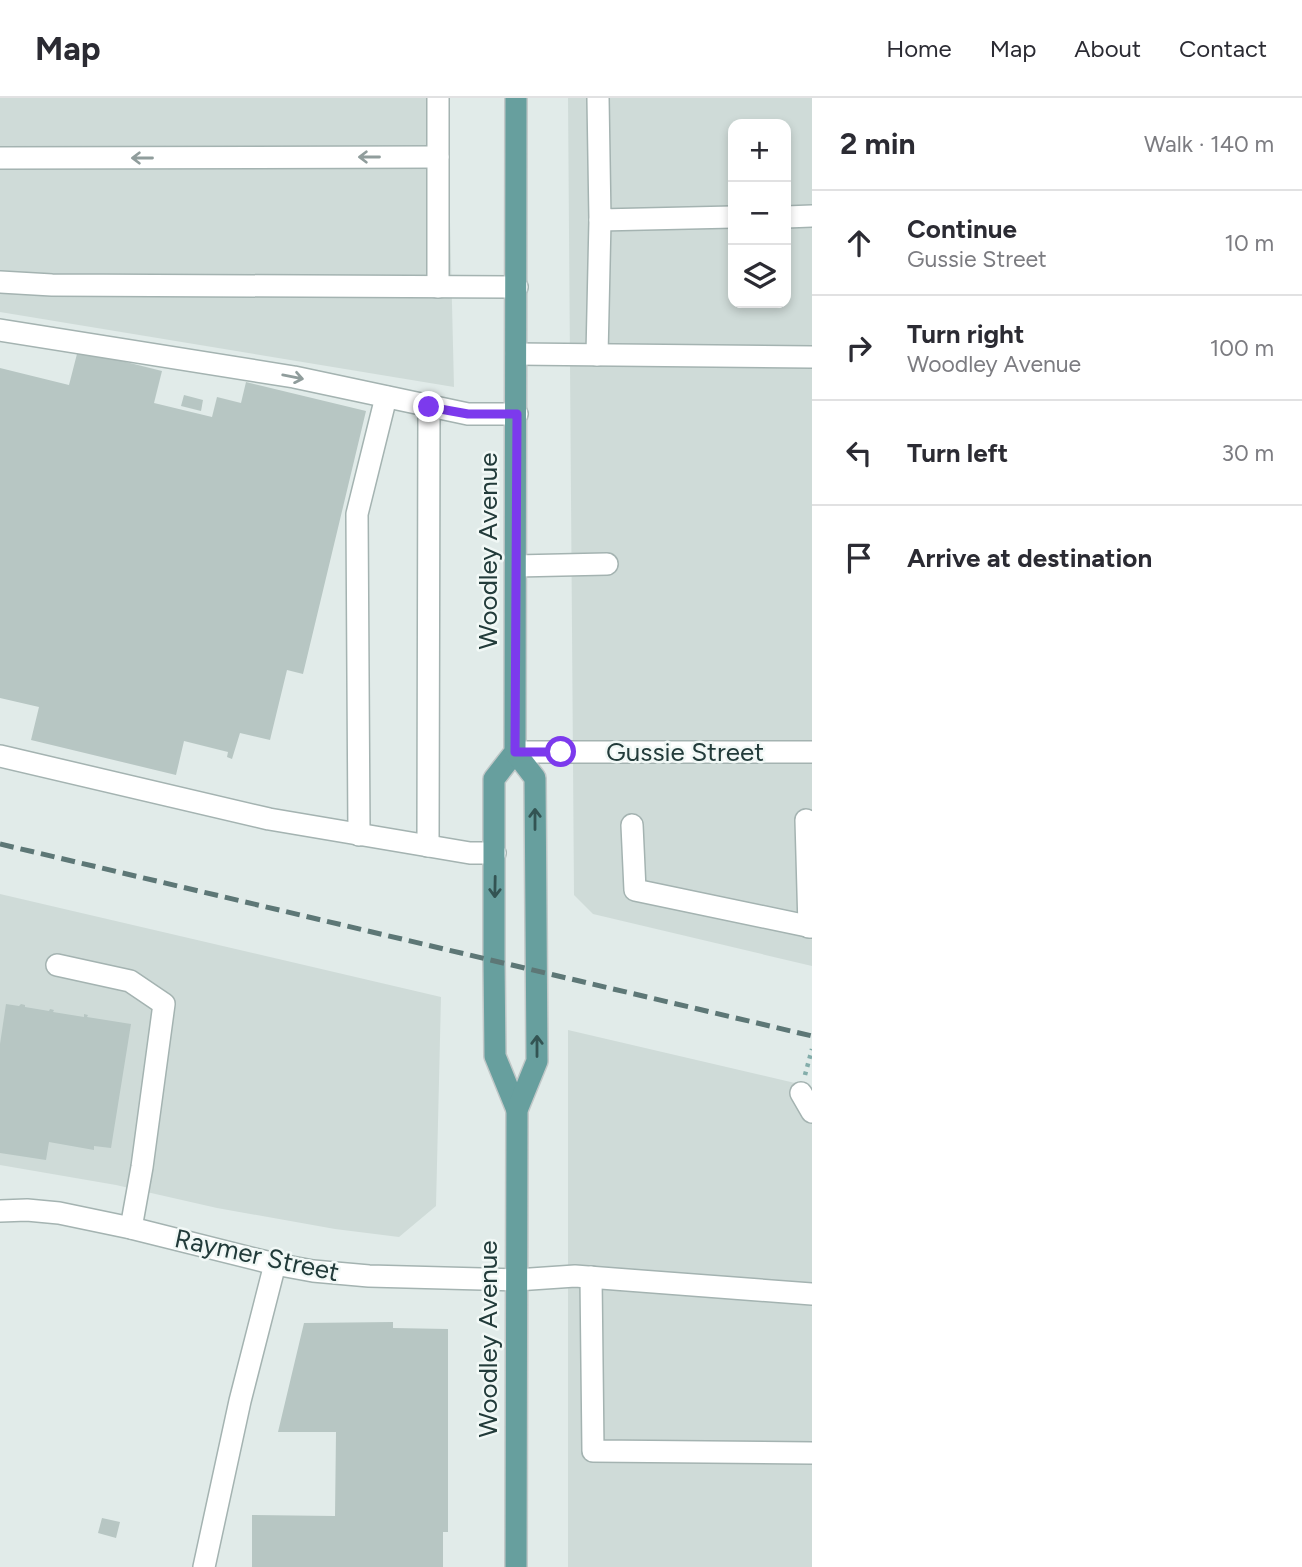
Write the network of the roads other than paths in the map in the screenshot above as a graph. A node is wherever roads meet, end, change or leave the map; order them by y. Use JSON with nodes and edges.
{"nodes":[{"id":1,"x":438,"y":98,"type":"edge"},
{"id":2,"x":516,"y":98,"type":"edge"},
{"id":3,"x":598,"y":98,"type":"edge"},
{"id":4,"x":438,"y":157,"type":"junction"},
{"id":5,"x":0,"y":158,"type":"edge"},
{"id":6,"x":812,"y":216,"type":"edge"},
{"id":7,"x":791,"y":217,"type":"edge"},
{"id":8,"x":728,"y":218,"type":"edge"},
{"id":9,"x":600,"y":220,"type":"junction"},
{"id":10,"x":0,"y":282,"type":"edge"},
{"id":11,"x":438,"y":287,"type":"junction"},
{"id":12,"x":517,"y":287,"type":"junction"},
{"id":13,"x":0,"y":330,"type":"edge"},
{"id":14,"x":516,"y":354,"type":"junction"},
{"id":15,"x":597,"y":355,"type":"junction"},
{"id":16,"x":812,"y":357,"type":"edge"},
{"id":17,"x":386,"y":397,"type":"junction"},
{"id":18,"x":429,"y":407,"type":"junction"},
{"id":19,"x":517,"y":414,"type":"junction"},
{"id":20,"x":607,"y":564,"type":"dead end"},
{"id":21,"x":516,"y":566,"type":"junction"},
{"id":22,"x":515,"y":752,"type":"junction"},
{"id":23,"x":812,"y":752,"type":"edge"},
{"id":24,"x":0,"y":756,"type":"edge"},
{"id":25,"x":806,"y":820,"type":"dead end"},
{"id":26,"x":632,"y":825,"type":"dead end"},
{"id":27,"x":359,"y":835,"type":"junction"},
{"id":28,"x":428,"y":846,"type":"junction"},
{"id":29,"x":495,"y":853,"type":"junction"},
{"id":30,"x":811,"y":927,"type":"edge"},
{"id":31,"x":57,"y":965,"type":"dead end"},
{"id":32,"x":517,"y":1110,"type":"junction"},
{"id":33,"x":0,"y":1211,"type":"edge"},
{"id":34,"x":131,"y":1228,"type":"junction"},
{"id":35,"x":275,"y":1264,"type":"junction"},
{"id":36,"x":592,"y":1277,"type":"junction"},
{"id":37,"x":516,"y":1280,"type":"junction"},
{"id":38,"x":811,"y":1287,"type":"edge"},
{"id":39,"x":812,"y":1453,"type":"edge"},
{"id":40,"x":204,"y":1567,"type":"edge"},
{"id":41,"x":516,"y":1567,"type":"edge"}],
"edges":[{"from":1,"to":4,"type":"street"},
{"from":2,"to":12,"type":"main road","name":"Woodley Avenue"},
{"from":3,"to":9,"type":"street"},
{"from":4,"to":5,"type":"street","one_way":true},
{"from":4,"to":11,"type":"street"},
{"from":6,"to":7,"type":"street"},
{"from":8,"to":9,"type":"street"},
{"from":9,"to":15,"type":"street"},
{"from":10,"to":11,"type":"street"},
{"from":11,"to":12,"type":"street"},
{"from":12,"to":14,"type":"main road","name":"Woodley Avenue"},
{"from":13,"to":17,"type":"street","one_way":true},
{"from":14,"to":15,"type":"street"},
{"from":14,"to":19,"type":"main road","name":"Woodley Avenue"},
{"from":15,"to":16,"type":"street"},
{"from":17,"to":18,"type":"street"},
{"from":17,"to":27,"type":"street"},
{"from":18,"to":19,"type":"street"},
{"from":18,"to":28,"type":"street"},
{"from":19,"to":21,"type":"main road","name":"Woodley Avenue"},
{"from":20,"to":21,"type":"street"},
{"from":21,"to":22,"type":"main road","name":"Woodley Avenue"},
{"from":22,"to":23,"type":"street","name":"Gussie Street"},
{"from":22,"to":29,"type":"main road","name":"Woodley Avenue"},
{"from":32,"to":22,"type":"main road","name":"Woodley Avenue","one_way":true},
{"from":24,"to":27,"type":"street"},
{"from":25,"to":30,"type":"street"},
{"from":26,"to":30,"type":"street"},
{"from":27,"to":28,"type":"street"},
{"from":28,"to":29,"type":"street"},
{"from":29,"to":32,"type":"main road","name":"Woodley Avenue","one_way":true},
{"from":31,"to":34,"type":"street"},
{"from":32,"to":37,"type":"main road","name":"Woodley Avenue"},
{"from":33,"to":34,"type":"street","name":"Raymer Street"},
{"from":34,"to":35,"type":"street","name":"Raymer Street"},
{"from":35,"to":37,"type":"street","name":"Raymer Street"},
{"from":35,"to":40,"type":"street"},
{"from":36,"to":37,"type":"street","name":"Raymer Street"},
{"from":36,"to":38,"type":"street","name":"Raymer Street"},
{"from":36,"to":39,"type":"street"},
{"from":37,"to":41,"type":"main road","name":"Woodley Avenue"}]}
